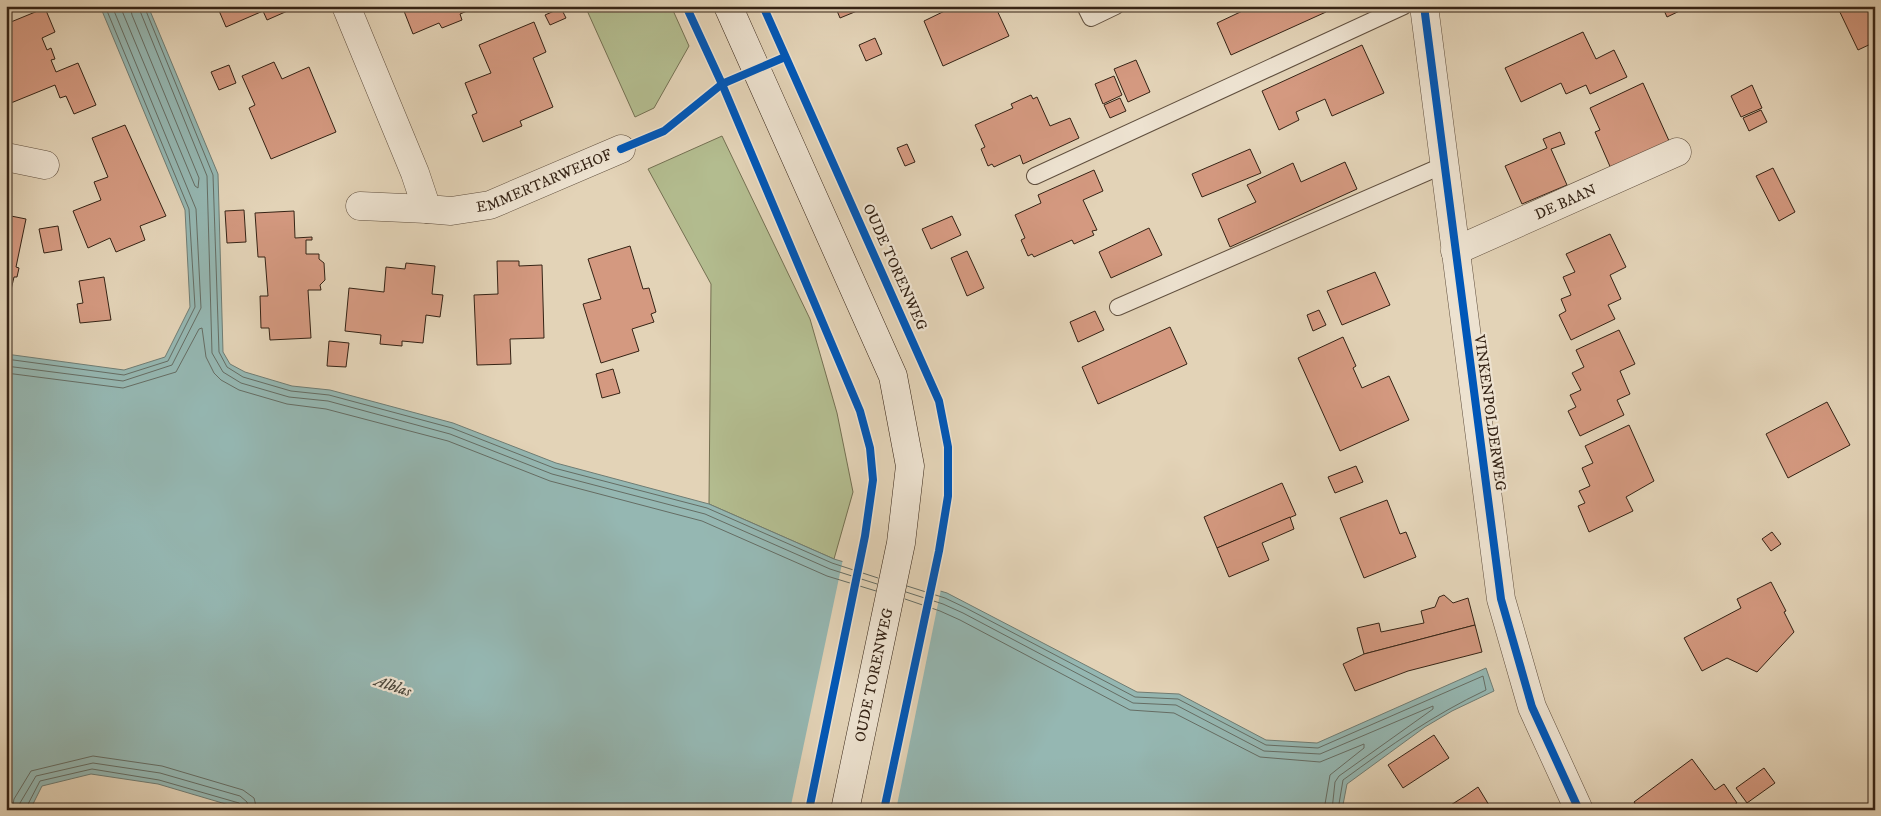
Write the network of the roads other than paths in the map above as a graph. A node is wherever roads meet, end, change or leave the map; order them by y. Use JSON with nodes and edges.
{"nodes":[{"id":1,"x":346,"y":6,"type":"edge"},
{"id":2,"x":728,"y":6,"type":"edge"},
{"id":3,"x":1085,"y":6,"type":"edge"},
{"id":4,"x":1116,"y":6,"type":"edge"},
{"id":5,"x":1404,"y":6,"type":"edge"},
{"id":6,"x":1424,"y":6,"type":"edge"},
{"id":7,"x":621,"y":149,"type":"dead end"},
{"id":8,"x":1677,"y":152,"type":"dead end"},
{"id":9,"x":6,"y":158,"type":"edge"},
{"id":10,"x":45,"y":165,"type":"dead end"},
{"id":11,"x":1444,"y":165,"type":"junction"},
{"id":12,"x":1035,"y":176,"type":"dead end"},
{"id":13,"x":360,"y":206,"type":"dead end"},
{"id":14,"x":427,"y":209,"type":"junction"},
{"id":15,"x":1465,"y":247,"type":"junction"},
{"id":16,"x":1118,"y":307,"type":"dead end"},
{"id":17,"x":845,"y":810,"type":"edge"},
{"id":18,"x":1579,"y":810,"type":"edge"}],
"edges":[{"from":1,"to":14,"type":"street"},
{"from":2,"to":17,"type":"street","name":"OUDE TORENWEG"},
{"from":3,"to":4,"type":"lane"},
{"from":5,"to":12,"type":"lane"},
{"from":6,"to":11,"type":"street","name":"VINKENPOLDERWEG"},
{"from":7,"to":14,"type":"street","name":"EMMERTARWEHOF"},
{"from":8,"to":15,"type":"street","name":"DE BAAN"},
{"from":9,"to":10,"type":"street"},
{"from":11,"to":15,"type":"street","name":"VINKENPOLDERWEG"},
{"from":11,"to":16,"type":"lane"},
{"from":13,"to":14,"type":"street","name":"EMMERTARWEHOF"},
{"from":15,"to":18,"type":"street","name":"VINKENPOLDERWEG"}]}
